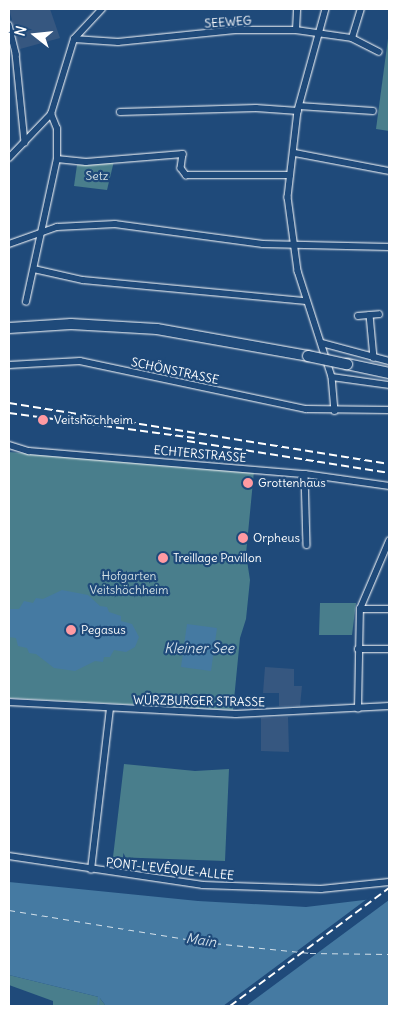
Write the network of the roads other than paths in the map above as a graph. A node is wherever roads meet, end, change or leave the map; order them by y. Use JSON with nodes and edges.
{"nodes":[{"id":1,"x":102,"y":9,"type":"edge"},
{"id":2,"x":297,"y":9,"type":"edge"},
{"id":3,"x":326,"y":9,"type":"edge"},
{"id":4,"x":361,"y":9,"type":"edge"},
{"id":5,"x":9,"y":25,"type":"edge"},
{"id":6,"x":296,"y":30,"type":"junction"},
{"id":7,"x":318,"y":33,"type":"junction"},
{"id":8,"x":352,"y":38,"type":"junction"},
{"id":9,"x":74,"y":39,"type":"junction"},
{"id":10,"x":11,"y":45,"type":"edge"},
{"id":11,"x":379,"y":52,"type":"dead end"},
{"id":12,"x":298,"y":109,"type":"junction"},
{"id":13,"x":373,"y":111,"type":"dead end"},
{"id":14,"x":120,"y":112,"type":"dead end"},
{"id":15,"x":51,"y":114,"type":"junction"},
{"id":16,"x":25,"y":143,"type":"junction"},
{"id":17,"x":295,"y":153,"type":"junction"},
{"id":18,"x":9,"y":158,"type":"edge"},
{"id":19,"x":57,"y":159,"type":"junction"},
{"id":20,"x":389,"y":171,"type":"edge"},
{"id":21,"x":290,"y":175,"type":"junction"},
{"id":22,"x":42,"y":232,"type":"junction"},
{"id":23,"x":9,"y":244,"type":"edge"},
{"id":24,"x":292,"y":244,"type":"junction"},
{"id":25,"x":389,"y":247,"type":"edge"},
{"id":26,"x":34,"y":269,"type":"junction"},
{"id":27,"x":306,"y":301,"type":"junction"},
{"id":28,"x":26,"y":302,"type":"dead end"},
{"id":29,"x":379,"y":314,"type":"dead end"},
{"id":30,"x":370,"y":315,"type":"junction"},
{"id":31,"x":358,"y":316,"type":"dead end"},
{"id":32,"x":9,"y":328,"type":"edge"},
{"id":33,"x":322,"y":343,"type":"junction"},
{"id":34,"x":374,"y":358,"type":"junction"},
{"id":35,"x":389,"y":361,"type":"edge"},
{"id":36,"x":9,"y":365,"type":"edge"},
{"id":37,"x":389,"y":373,"type":"edge"},
{"id":38,"x":332,"y":377,"type":"junction"},
{"id":39,"x":389,"y":385,"type":"edge"},
{"id":40,"x":389,"y":410,"type":"edge"},
{"id":41,"x":336,"y":411,"type":"junction"},
{"id":42,"x":9,"y":445,"type":"edge"},
{"id":43,"x":305,"y":474,"type":"junction"},
{"id":44,"x":389,"y":486,"type":"edge"},
{"id":45,"x":389,"y":541,"type":"edge"},
{"id":46,"x":307,"y":545,"type":"dead end"},
{"id":47,"x":360,"y":609,"type":"junction"},
{"id":48,"x":389,"y":609,"type":"edge"},
{"id":49,"x":358,"y":649,"type":"junction"},
{"id":50,"x":389,"y":649,"type":"edge"},
{"id":51,"x":9,"y":702,"type":"edge"},
{"id":52,"x":389,"y":706,"type":"edge"},
{"id":53,"x":110,"y":709,"type":"junction"},
{"id":54,"x":358,"y":709,"type":"junction"},
{"id":55,"x":9,"y":856,"type":"edge"},
{"id":56,"x":91,"y":870,"type":"junction"},
{"id":57,"x":389,"y":882,"type":"edge"}],
"edges":[{"from":1,"to":9,"type":"street"},
{"from":2,"to":6,"type":"street"},
{"from":3,"to":7,"type":"street"},
{"from":4,"to":8,"type":"street"},
{"from":5,"to":10,"type":"street"},
{"from":6,"to":7,"type":"street","name":"SEEWEG"},
{"from":6,"to":9,"type":"street","name":"SEEWEG"},
{"from":7,"to":8,"type":"street","name":"SEEWEG"},
{"from":7,"to":12,"type":"street"},
{"from":8,"to":11,"type":"street","name":"SEEWEG"},
{"from":9,"to":15,"type":"street"},
{"from":10,"to":16,"type":"street"},
{"from":12,"to":13,"type":"street"},
{"from":12,"to":14,"type":"street"},
{"from":12,"to":17,"type":"street"},
{"from":15,"to":16,"type":"street"},
{"from":15,"to":19,"type":"street"},
{"from":16,"to":18,"type":"street"},
{"from":17,"to":20,"type":"street"},
{"from":17,"to":21,"type":"street"},
{"from":19,"to":21,"type":"street"},
{"from":19,"to":22,"type":"street"},
{"from":21,"to":24,"type":"street"},
{"from":22,"to":23,"type":"street"},
{"from":22,"to":24,"type":"street"},
{"from":22,"to":26,"type":"street"},
{"from":24,"to":25,"type":"street"},
{"from":24,"to":27,"type":"street"},
{"from":26,"to":27,"type":"street"},
{"from":26,"to":28,"type":"street"},
{"from":27,"to":33,"type":"street"},
{"from":29,"to":30,"type":"street"},
{"from":30,"to":31,"type":"street"},
{"from":30,"to":34,"type":"street"},
{"from":32,"to":37,"type":"main road","bridge":true},
{"from":33,"to":34,"type":"street"},
{"from":33,"to":38,"type":"street"},
{"from":34,"to":35,"type":"street"},
{"from":36,"to":41,"type":"street","name":"SCHÖNSTRASSE"},
{"from":38,"to":39,"type":"street"},
{"from":38,"to":41,"type":"street"},
{"from":40,"to":41,"type":"street","name":"SCHÖNSTRASSE"},
{"from":42,"to":43,"type":"street","name":"ECHTERSTRASSE"},
{"from":43,"to":44,"type":"street","name":"ECHTERSTRASSE"},
{"from":43,"to":46,"type":"street"},
{"from":45,"to":47,"type":"street"},
{"from":47,"to":48,"type":"street"},
{"from":47,"to":49,"type":"street"},
{"from":49,"to":50,"type":"street"},
{"from":49,"to":54,"type":"street"},
{"from":51,"to":53,"type":"street","name":"WÜRZBURGER STRASSE"},
{"from":52,"to":54,"type":"street","name":"WÜRZBURGER STRASSE"},
{"from":53,"to":54,"type":"street","name":"WÜRZBURGER STRASSE"},
{"from":53,"to":56,"type":"street"},
{"from":55,"to":56,"type":"street","name":"PONT-L'EVÊQUE-ALLEE"},
{"from":56,"to":57,"type":"street","name":"PONT-L'EVÊQUE-ALLEE"}]}
